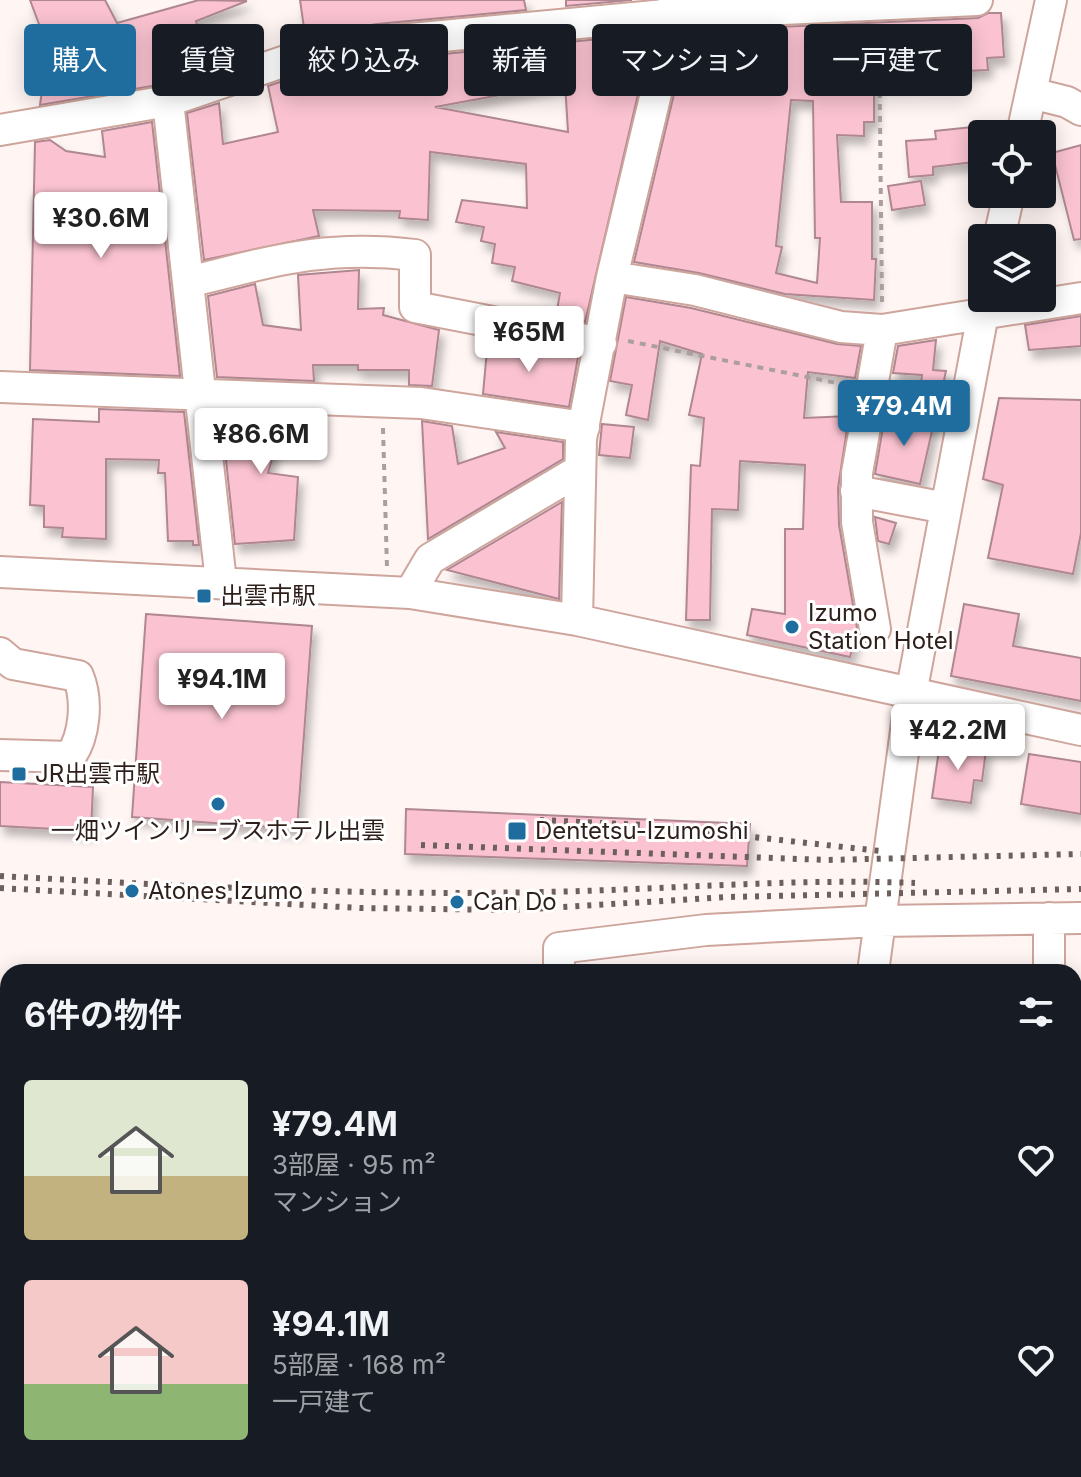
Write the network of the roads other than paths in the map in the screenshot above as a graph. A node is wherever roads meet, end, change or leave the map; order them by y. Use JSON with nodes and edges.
{"nodes":[{"id":1,"x":977,"y":0,"type":"edge"},
{"id":2,"x":1050,"y":0,"type":"edge"},
{"id":3,"x":675,"y":7,"type":"edge"},
{"id":4,"x":1031,"y":93,"type":"junction"},
{"id":5,"x":168,"y":101,"type":"junction"},
{"id":6,"x":1081,"y":110,"type":"edge"},
{"id":7,"x":1025,"y":120,"type":"edge"},
{"id":8,"x":0,"y":130,"type":"edge"},
{"id":9,"x":612,"y":277,"type":"junction"},
{"id":10,"x":189,"y":282,"type":"junction"},
{"id":11,"x":1081,"y":298,"type":"edge"},
{"id":12,"x":1056,"y":300,"type":"edge"},
{"id":13,"x":968,"y":310,"type":"edge"},
{"id":14,"x":983,"y":312,"type":"edge"},
{"id":15,"x":882,"y":330,"type":"junction"},
{"id":16,"x":602,"y":340,"type":"junction"},
{"id":17,"x":0,"y":387,"type":"edge"},
{"id":18,"x":201,"y":395,"type":"junction"},
{"id":19,"x":584,"y":427,"type":"junction"},
{"id":20,"x":580,"y":470,"type":"junction"},
{"id":21,"x":856,"y":491,"type":"junction"},
{"id":22,"x":946,"y":508,"type":"junction"},
{"id":23,"x":0,"y":572,"type":"edge"},
{"id":24,"x":221,"y":582,"type":"junction"},
{"id":25,"x":399,"y":592,"type":"junction"},
{"id":26,"x":577,"y":620,"type":"junction"},
{"id":27,"x":875,"y":629,"type":"dead end"},
{"id":28,"x":0,"y":653,"type":"edge"},
{"id":29,"x":911,"y":694,"type":"junction"},
{"id":30,"x":1081,"y":730,"type":"edge"},
{"id":31,"x":0,"y":755,"type":"edge"},
{"id":32,"x":1049,"y":918,"type":"junction"},
{"id":33,"x":1081,"y":918,"type":"edge"},
{"id":34,"x":879,"y":921,"type":"junction"},
{"id":35,"x":559,"y":964,"type":"edge"},
{"id":36,"x":874,"y":964,"type":"edge"},
{"id":37,"x":1049,"y":964,"type":"edge"}],
"edges":[{"from":1,"to":3,"type":"street"},
{"from":2,"to":4,"type":"street"},
{"from":3,"to":5,"type":"street"},
{"from":3,"to":9,"type":"street"},
{"from":4,"to":6,"type":"street"},
{"from":4,"to":7,"type":"street"},
{"from":5,"to":8,"type":"street"},
{"from":5,"to":10,"type":"street"},
{"from":9,"to":15,"type":"street"},
{"from":9,"to":16,"type":"street"},
{"from":10,"to":16,"type":"street"},
{"from":10,"to":18,"type":"street"},
{"from":11,"to":12,"type":"street"},
{"from":13,"to":15,"type":"street"},
{"from":14,"to":22,"type":"street"},
{"from":15,"to":21,"type":"street"},
{"from":16,"to":19,"type":"street"},
{"from":17,"to":18,"type":"street"},
{"from":18,"to":19,"type":"street"},
{"from":18,"to":24,"type":"street"},
{"from":19,"to":20,"type":"street"},
{"from":20,"to":25,"type":"street"},
{"from":20,"to":26,"type":"street"},
{"from":21,"to":22,"type":"street"},
{"from":21,"to":27,"type":"street"},
{"from":22,"to":29,"type":"street"},
{"from":23,"to":24,"type":"street"},
{"from":24,"to":25,"type":"street"},
{"from":25,"to":26,"type":"street"},
{"from":26,"to":29,"type":"street"},
{"from":28,"to":31,"type":"street"},
{"from":29,"to":30,"type":"street"},
{"from":29,"to":34,"type":"street"},
{"from":32,"to":33,"type":"street"},
{"from":32,"to":34,"type":"street"},
{"from":32,"to":37,"type":"street"},
{"from":34,"to":35,"type":"street"},
{"from":34,"to":36,"type":"street"}]}
